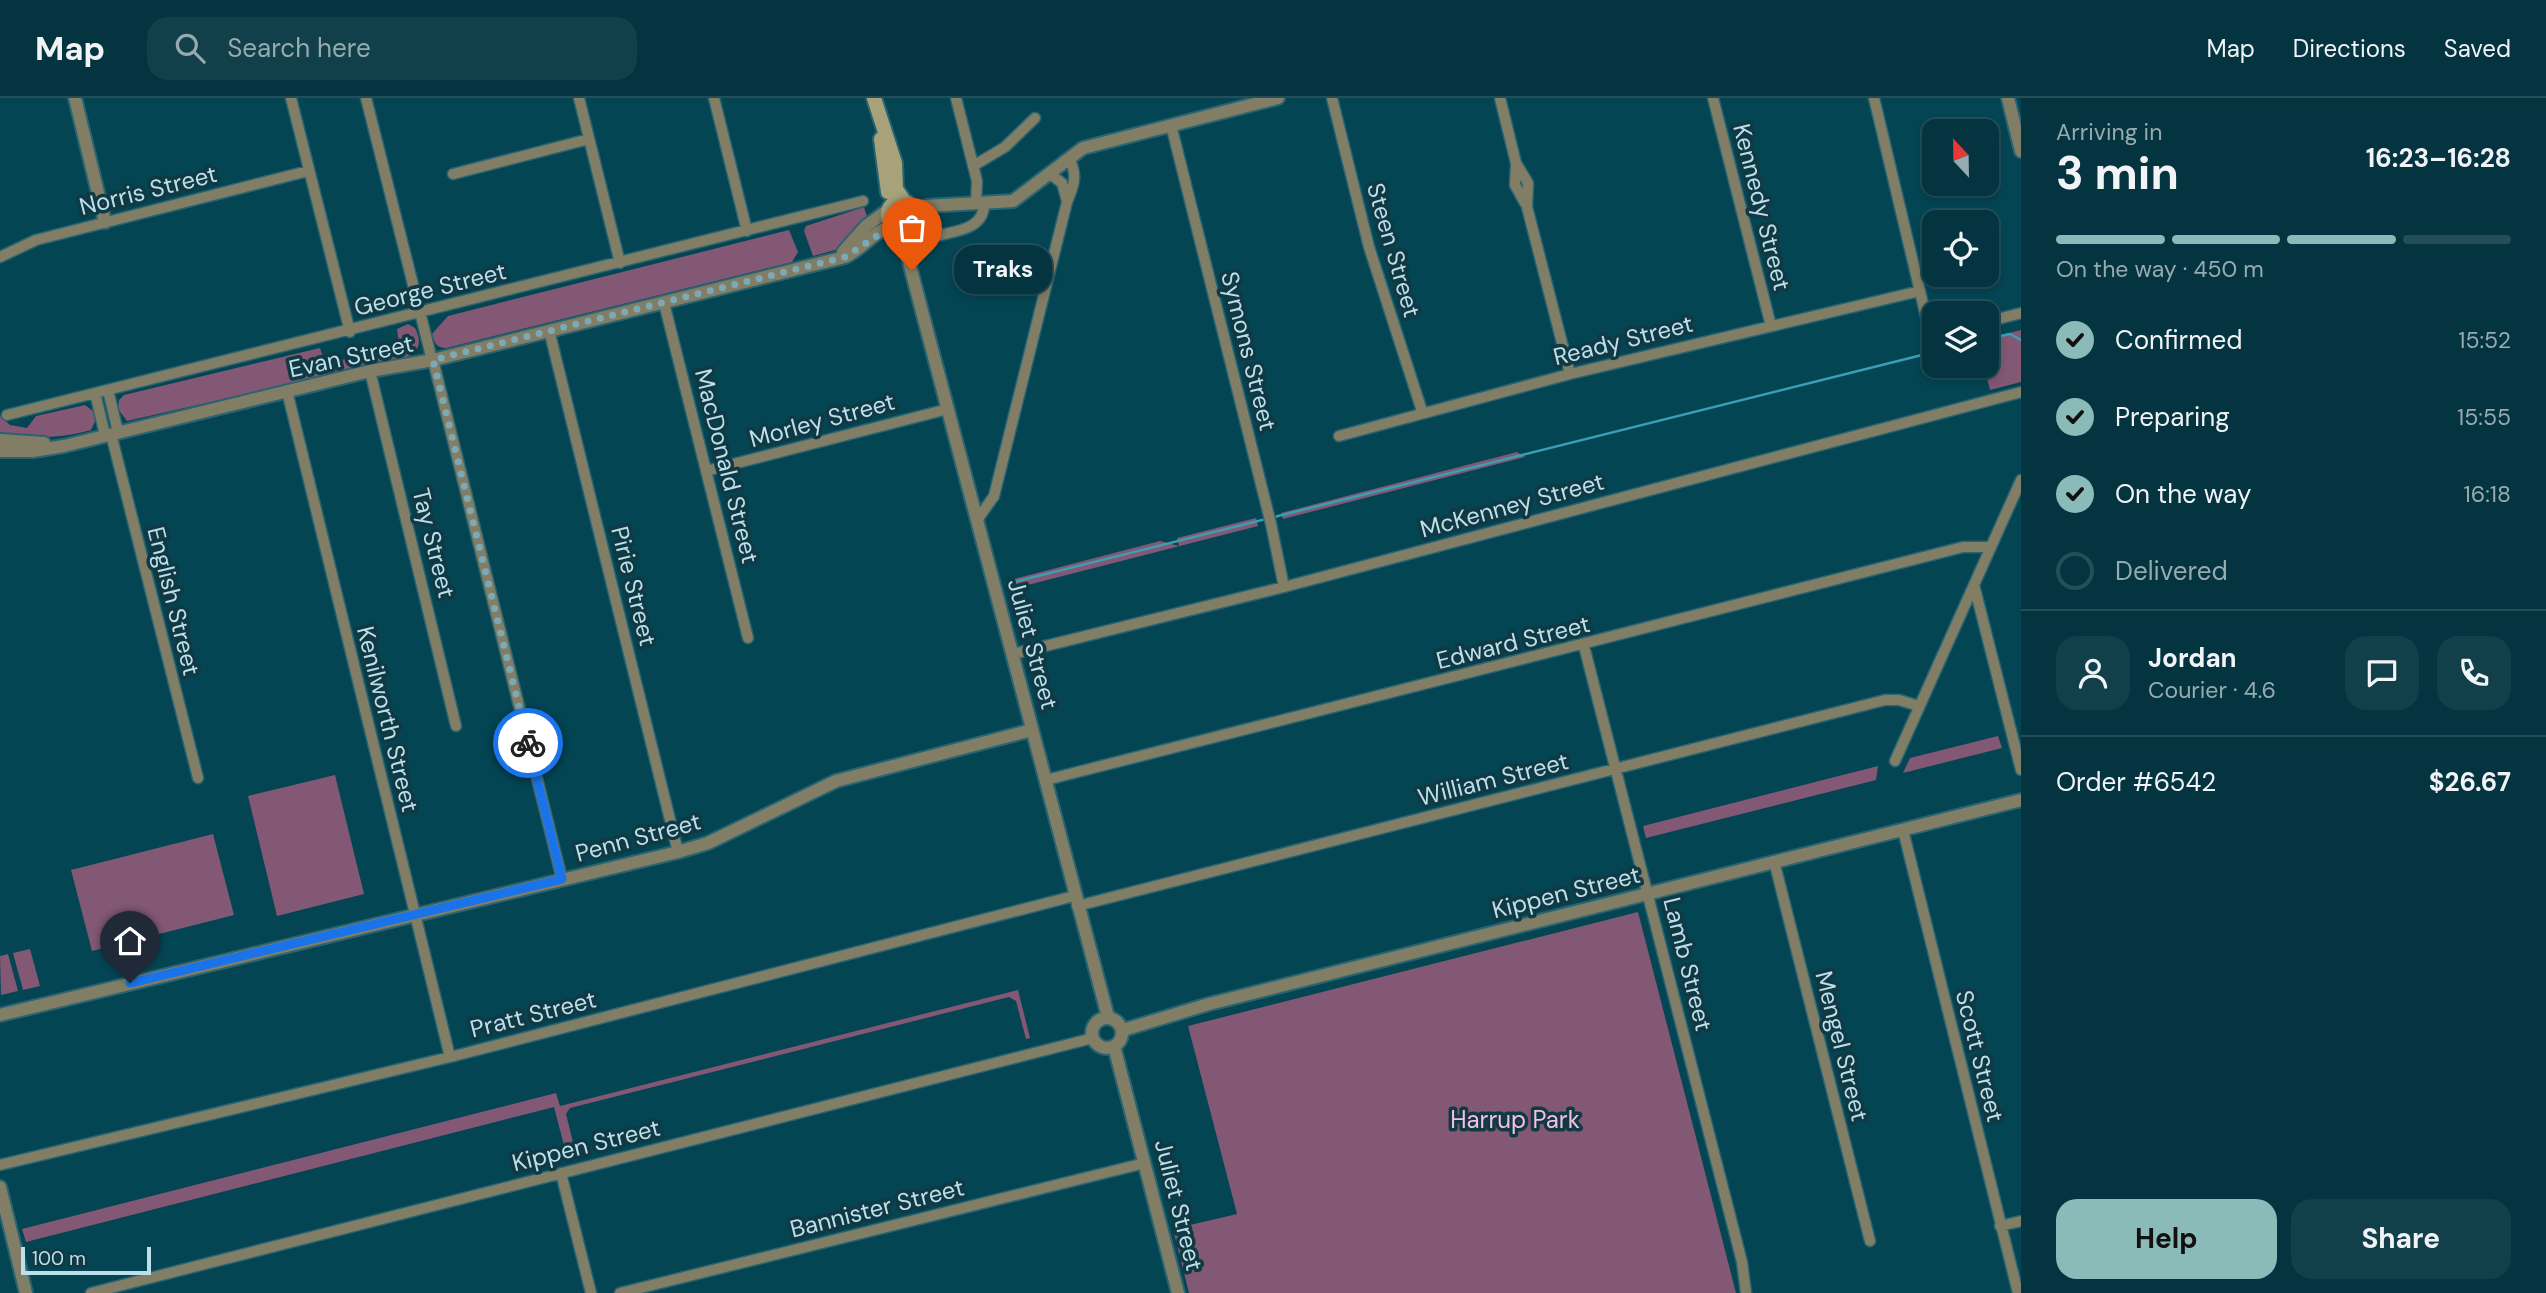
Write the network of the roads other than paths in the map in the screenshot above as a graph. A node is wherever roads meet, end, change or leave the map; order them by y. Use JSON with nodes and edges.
{"nodes":[{"id":1,"x":75,"y":98,"type":"edge"},
{"id":2,"x":291,"y":98,"type":"edge"},
{"id":3,"x":366,"y":98,"type":"edge"},
{"id":4,"x":579,"y":98,"type":"edge"},
{"id":5,"x":714,"y":98,"type":"edge"},
{"id":6,"x":874,"y":98,"type":"edge"},
{"id":7,"x":956,"y":98,"type":"edge"},
{"id":8,"x":1278,"y":98,"type":"edge"},
{"id":9,"x":1332,"y":98,"type":"edge"},
{"id":10,"x":1500,"y":98,"type":"edge"},
{"id":11,"x":1713,"y":98,"type":"edge"},
{"id":12,"x":1874,"y":98,"type":"edge"},
{"id":13,"x":2008,"y":98,"type":"edge"},
{"id":14,"x":1231,"y":104,"type":"edge"},
{"id":15,"x":1035,"y":118,"type":"dead end"},
{"id":16,"x":1171,"y":125,"type":"junction"},
{"id":17,"x":881,"y":127,"type":"junction"},
{"id":18,"x":589,"y":139,"type":"junction"},
{"id":19,"x":2021,"y":151,"type":"edge"},
{"id":20,"x":1069,"y":158,"type":"junction"},
{"id":21,"x":973,"y":170,"type":"junction"},
{"id":22,"x":308,"y":171,"type":"junction"},
{"id":23,"x":453,"y":174,"type":"dead end"},
{"id":24,"x":1050,"y":174,"type":"junction"},
{"id":25,"x":863,"y":201,"type":"dead end"},
{"id":26,"x":1067,"y":202,"type":"junction"},
{"id":27,"x":973,"y":204,"type":"junction"},
{"id":28,"x":910,"y":208,"type":"junction"},
{"id":29,"x":888,"y":210,"type":"junction"},
{"id":30,"x":105,"y":222,"type":"junction"},
{"id":31,"x":896,"y":226,"type":"junction"},
{"id":32,"x":747,"y":231,"type":"junction"},
{"id":33,"x":932,"y":237,"type":"dead end"},
{"id":34,"x":0,"y":257,"type":"edge"},
{"id":35,"x":831,"y":260,"type":"junction"},
{"id":36,"x":620,"y":263,"type":"junction"},
{"id":37,"x":915,"y":282,"type":"junction"},
{"id":38,"x":1920,"y":291,"type":"junction"},
{"id":39,"x":1923,"y":301,"type":"edge"},
{"id":40,"x":664,"y":303,"type":"junction"},
{"id":41,"x":2021,"y":313,"type":"edge"},
{"id":42,"x":421,"y":314,"type":"junction"},
{"id":43,"x":1999,"y":319,"type":"edge"},
{"id":44,"x":1771,"y":326,"type":"junction"},
{"id":45,"x":549,"y":330,"type":"junction"},
{"id":46,"x":350,"y":332,"type":"junction"},
{"id":47,"x":433,"y":360,"type":"junction"},
{"id":48,"x":370,"y":371,"type":"junction"},
{"id":49,"x":1570,"y":374,"type":"junction"},
{"id":50,"x":108,"y":390,"type":"junction"},
{"id":51,"x":287,"y":391,"type":"junction"},
{"id":52,"x":2021,"y":392,"type":"edge"},
{"id":53,"x":95,"y":393,"type":"junction"},
{"id":54,"x":948,"y":409,"type":"junction"},
{"id":55,"x":1422,"y":411,"type":"junction"},
{"id":56,"x":7,"y":415,"type":"dead end"},
{"id":57,"x":111,"y":434,"type":"junction"},
{"id":58,"x":1339,"y":436,"type":"dead end"},
{"id":59,"x":0,"y":440,"type":"edge"},
{"id":60,"x":82,"y":440,"type":"junction"},
{"id":61,"x":0,"y":451,"type":"edge"},
{"id":62,"x":706,"y":471,"type":"junction"},
{"id":63,"x":2021,"y":480,"type":"edge"},
{"id":64,"x":997,"y":486,"type":"junction"},
{"id":65,"x":971,"y":496,"type":"junction"},
{"id":66,"x":977,"y":520,"type":"junction"},
{"id":67,"x":1990,"y":547,"type":"junction"},
{"id":68,"x":1974,"y":585,"type":"junction"},
{"id":69,"x":1284,"y":587,"type":"junction"},
{"id":70,"x":748,"y":638,"type":"dead end"},
{"id":71,"x":1584,"y":646,"type":"junction"},
{"id":72,"x":1013,"y":654,"type":"junction"},
{"id":73,"x":1919,"y":706,"type":"junction"},
{"id":74,"x":456,"y":726,"type":"dead end"},
{"id":75,"x":1032,"y":730,"type":"junction"},
{"id":76,"x":1895,"y":761,"type":"dead end"},
{"id":77,"x":1616,"y":769,"type":"junction"},
{"id":78,"x":2021,"y":770,"type":"edge"},
{"id":79,"x":198,"y":778,"type":"dead end"},
{"id":80,"x":1046,"y":780,"type":"junction"},
{"id":81,"x":2021,"y":800,"type":"edge"},
{"id":82,"x":1903,"y":830,"type":"junction"},
{"id":83,"x":678,"y":852,"type":"junction"},
{"id":84,"x":1774,"y":861,"type":"junction"},
{"id":85,"x":562,"y":879,"type":"junction"},
{"id":86,"x":1648,"y":893,"type":"junction"},
{"id":87,"x":1076,"y":901,"type":"junction"},
{"id":88,"x":415,"y":914,"type":"junction"},
{"id":89,"x":0,"y":1015,"type":"edge"},
{"id":90,"x":1108,"y":1017,"type":"junction"},
{"id":91,"x":1123,"y":1030,"type":"junction"},
{"id":92,"x":1093,"y":1038,"type":"junction"},
{"id":93,"x":1114,"y":1046,"type":"junction"},
{"id":94,"x":450,"y":1057,"type":"junction"},
{"id":95,"x":1145,"y":1163,"type":"junction"},
{"id":96,"x":0,"y":1165,"type":"edge"},
{"id":97,"x":561,"y":1173,"type":"junction"},
{"id":98,"x":0,"y":1187,"type":"edge"},
{"id":99,"x":2021,"y":1221,"type":"edge"},
{"id":100,"x":2000,"y":1226,"type":"junction"},
{"id":101,"x":1870,"y":1241,"type":"dead end"},
{"id":102,"x":1174,"y":1292,"type":"edge"},
{"id":103,"x":26,"y":1293,"type":"edge"},
{"id":104,"x":90,"y":1293,"type":"edge"},
{"id":105,"x":592,"y":1293,"type":"edge"},
{"id":106,"x":620,"y":1293,"type":"edge"},
{"id":107,"x":1746,"y":1293,"type":"edge"},
{"id":108,"x":2018,"y":1293,"type":"edge"}],
"edges":[{"from":1,"to":30,"type":"street"},
{"from":2,"to":22,"type":"street"},
{"from":3,"to":42,"type":"street"},
{"from":4,"to":18,"type":"street"},
{"from":5,"to":32,"type":"street"},
{"from":6,"to":17,"type":"main road","name":"Juliet Street"},
{"from":7,"to":21,"type":"street"},
{"from":8,"to":14,"type":"street"},
{"from":9,"to":55,"type":"street","name":"Steen Street"},
{"from":10,"to":49,"type":"street"},
{"from":11,"to":44,"type":"street","name":"Kennedy Street"},
{"from":12,"to":38,"type":"street"},
{"from":13,"to":19,"type":"street"},
{"from":14,"to":16,"type":"street"},
{"from":15,"to":21,"type":"street"},
{"from":16,"to":20,"type":"street"},
{"from":16,"to":69,"type":"street","name":"Symons Street"},
{"from":17,"to":28,"type":"main road","name":"Juliet Street"},
{"from":17,"to":29,"type":"main road","name":"Juliet Street"},
{"from":18,"to":23,"type":"street"},
{"from":18,"to":36,"type":"street"},
{"from":20,"to":24,"type":"street"},
{"from":20,"to":26,"type":"street"},
{"from":21,"to":27,"type":"street"},
{"from":22,"to":30,"type":"street","name":"Norris Street"},
{"from":22,"to":46,"type":"street"},
{"from":24,"to":26,"type":"street"},
{"from":24,"to":27,"type":"street"},
{"from":25,"to":32,"type":"street","name":"George Street"},
{"from":26,"to":64,"type":"street"},
{"from":27,"to":28,"type":"street"},
{"from":27,"to":33,"type":"street"},
{"from":28,"to":29,"type":"main road"},
{"from":28,"to":31,"type":"main road"},
{"from":28,"to":37,"type":"street","name":"Juliet Street"},
{"from":29,"to":31,"type":"main road"},
{"from":29,"to":35,"type":"street","name":"Evan Street"},
{"from":30,"to":34,"type":"street","name":"Norris Street"},
{"from":31,"to":35,"type":"street","name":"Evan Street"},
{"from":31,"to":37,"type":"street","name":"Juliet Street"},
{"from":32,"to":36,"type":"street","name":"George Street"},
{"from":35,"to":40,"type":"street","name":"Evan Street"},
{"from":36,"to":42,"type":"street","name":"George Street"},
{"from":37,"to":54,"type":"street","name":"Juliet Street"},
{"from":38,"to":39,"type":"street"},
{"from":38,"to":44,"type":"street","name":"Ready Street"},
{"from":40,"to":45,"type":"street","name":"Evan Street"},
{"from":40,"to":62,"type":"street","name":"MacDonald Street"},
{"from":41,"to":43,"type":"street"},
{"from":42,"to":46,"type":"street","name":"George Street"},
{"from":42,"to":47,"type":"street"},
{"from":44,"to":49,"type":"street","name":"Ready Street"},
{"from":45,"to":47,"type":"street","name":"Evan Street"},
{"from":45,"to":83,"type":"street","name":"Pirie Street"},
{"from":46,"to":50,"type":"street","name":"George Street"},
{"from":47,"to":48,"type":"street","name":"Evan Street"},
{"from":47,"to":85,"type":"street"},
{"from":48,"to":51,"type":"street","name":"Evan Street"},
{"from":48,"to":74,"type":"street","name":"Tay Street"},
{"from":49,"to":55,"type":"street","name":"Ready Street"},
{"from":50,"to":53,"type":"street","name":"George Street"},
{"from":50,"to":57,"type":"street"},
{"from":51,"to":57,"type":"street","name":"Evan Street"},
{"from":51,"to":88,"type":"street","name":"Kenilworth Street"},
{"from":52,"to":69,"type":"street","name":"McKenney Street"},
{"from":53,"to":56,"type":"street","name":"George Street"},
{"from":53,"to":57,"type":"street"},
{"from":54,"to":62,"type":"street","name":"Morley Street"},
{"from":54,"to":65,"type":"street","name":"Juliet Street"},
{"from":55,"to":58,"type":"street","name":"Ready Street"},
{"from":57,"to":60,"type":"street","name":"Evan Street"},
{"from":57,"to":79,"type":"street","name":"English Street"},
{"from":59,"to":60,"type":"street","name":"Evan Street"},
{"from":60,"to":61,"type":"street","name":"Evan Street"},
{"from":62,"to":70,"type":"street","name":"MacDonald Street"},
{"from":63,"to":67,"type":"street"},
{"from":64,"to":65,"type":"street"},
{"from":64,"to":66,"type":"street"},
{"from":65,"to":66,"type":"street","name":"Juliet Street"},
{"from":66,"to":72,"type":"street","name":"Juliet Street"},
{"from":67,"to":68,"type":"street"},
{"from":67,"to":71,"type":"street","name":"Edward Street"},
{"from":68,"to":73,"type":"street"},
{"from":68,"to":78,"type":"street"},
{"from":69,"to":72,"type":"street","name":"McKenney Street"},
{"from":71,"to":77,"type":"street","name":"Lamb Street"},
{"from":71,"to":80,"type":"street","name":"Edward Street"},
{"from":72,"to":75,"type":"street","name":"Juliet Street"},
{"from":73,"to":76,"type":"street"},
{"from":73,"to":77,"type":"street","name":"William Street"},
{"from":75,"to":80,"type":"street","name":"Juliet Street"},
{"from":75,"to":83,"type":"street","name":"Penn Street"},
{"from":77,"to":86,"type":"street","name":"Lamb Street"},
{"from":77,"to":87,"type":"street","name":"William Street"},
{"from":80,"to":87,"type":"street","name":"Juliet Street"},
{"from":81,"to":82,"type":"street","name":"Kippen Street"},
{"from":82,"to":84,"type":"street","name":"Kippen Street"},
{"from":82,"to":100,"type":"street","name":"Scott Street"},
{"from":83,"to":85,"type":"street","name":"Penn Street"},
{"from":84,"to":86,"type":"street","name":"Kippen Street"},
{"from":84,"to":101,"type":"street","name":"Mengel Street"},
{"from":85,"to":88,"type":"street","name":"Penn Street"},
{"from":86,"to":91,"type":"street","name":"Kippen Street"},
{"from":86,"to":107,"type":"street","name":"Lamb Street"},
{"from":87,"to":90,"type":"street","name":"Juliet Street"},
{"from":87,"to":94,"type":"street","name":"Pratt Street"},
{"from":88,"to":89,"type":"street","name":"Penn Street"},
{"from":88,"to":94,"type":"street","name":"Kenilworth Street"},
{"from":90,"to":91,"type":"street"},
{"from":90,"to":92,"type":"street"},
{"from":91,"to":93,"type":"street"},
{"from":92,"to":93,"type":"street"},
{"from":92,"to":97,"type":"street","name":"Kippen Street"},
{"from":93,"to":95,"type":"street","name":"Juliet Street"},
{"from":94,"to":96,"type":"street","name":"Pratt Street"},
{"from":95,"to":102,"type":"street","name":"Juliet Street"},
{"from":95,"to":106,"type":"street","name":"Bannister Street"},
{"from":97,"to":104,"type":"street","name":"Kippen Street"},
{"from":97,"to":105,"type":"street"},
{"from":98,"to":103,"type":"street"},
{"from":99,"to":100,"type":"street"},
{"from":100,"to":108,"type":"street","name":"Scott Street"}]}
